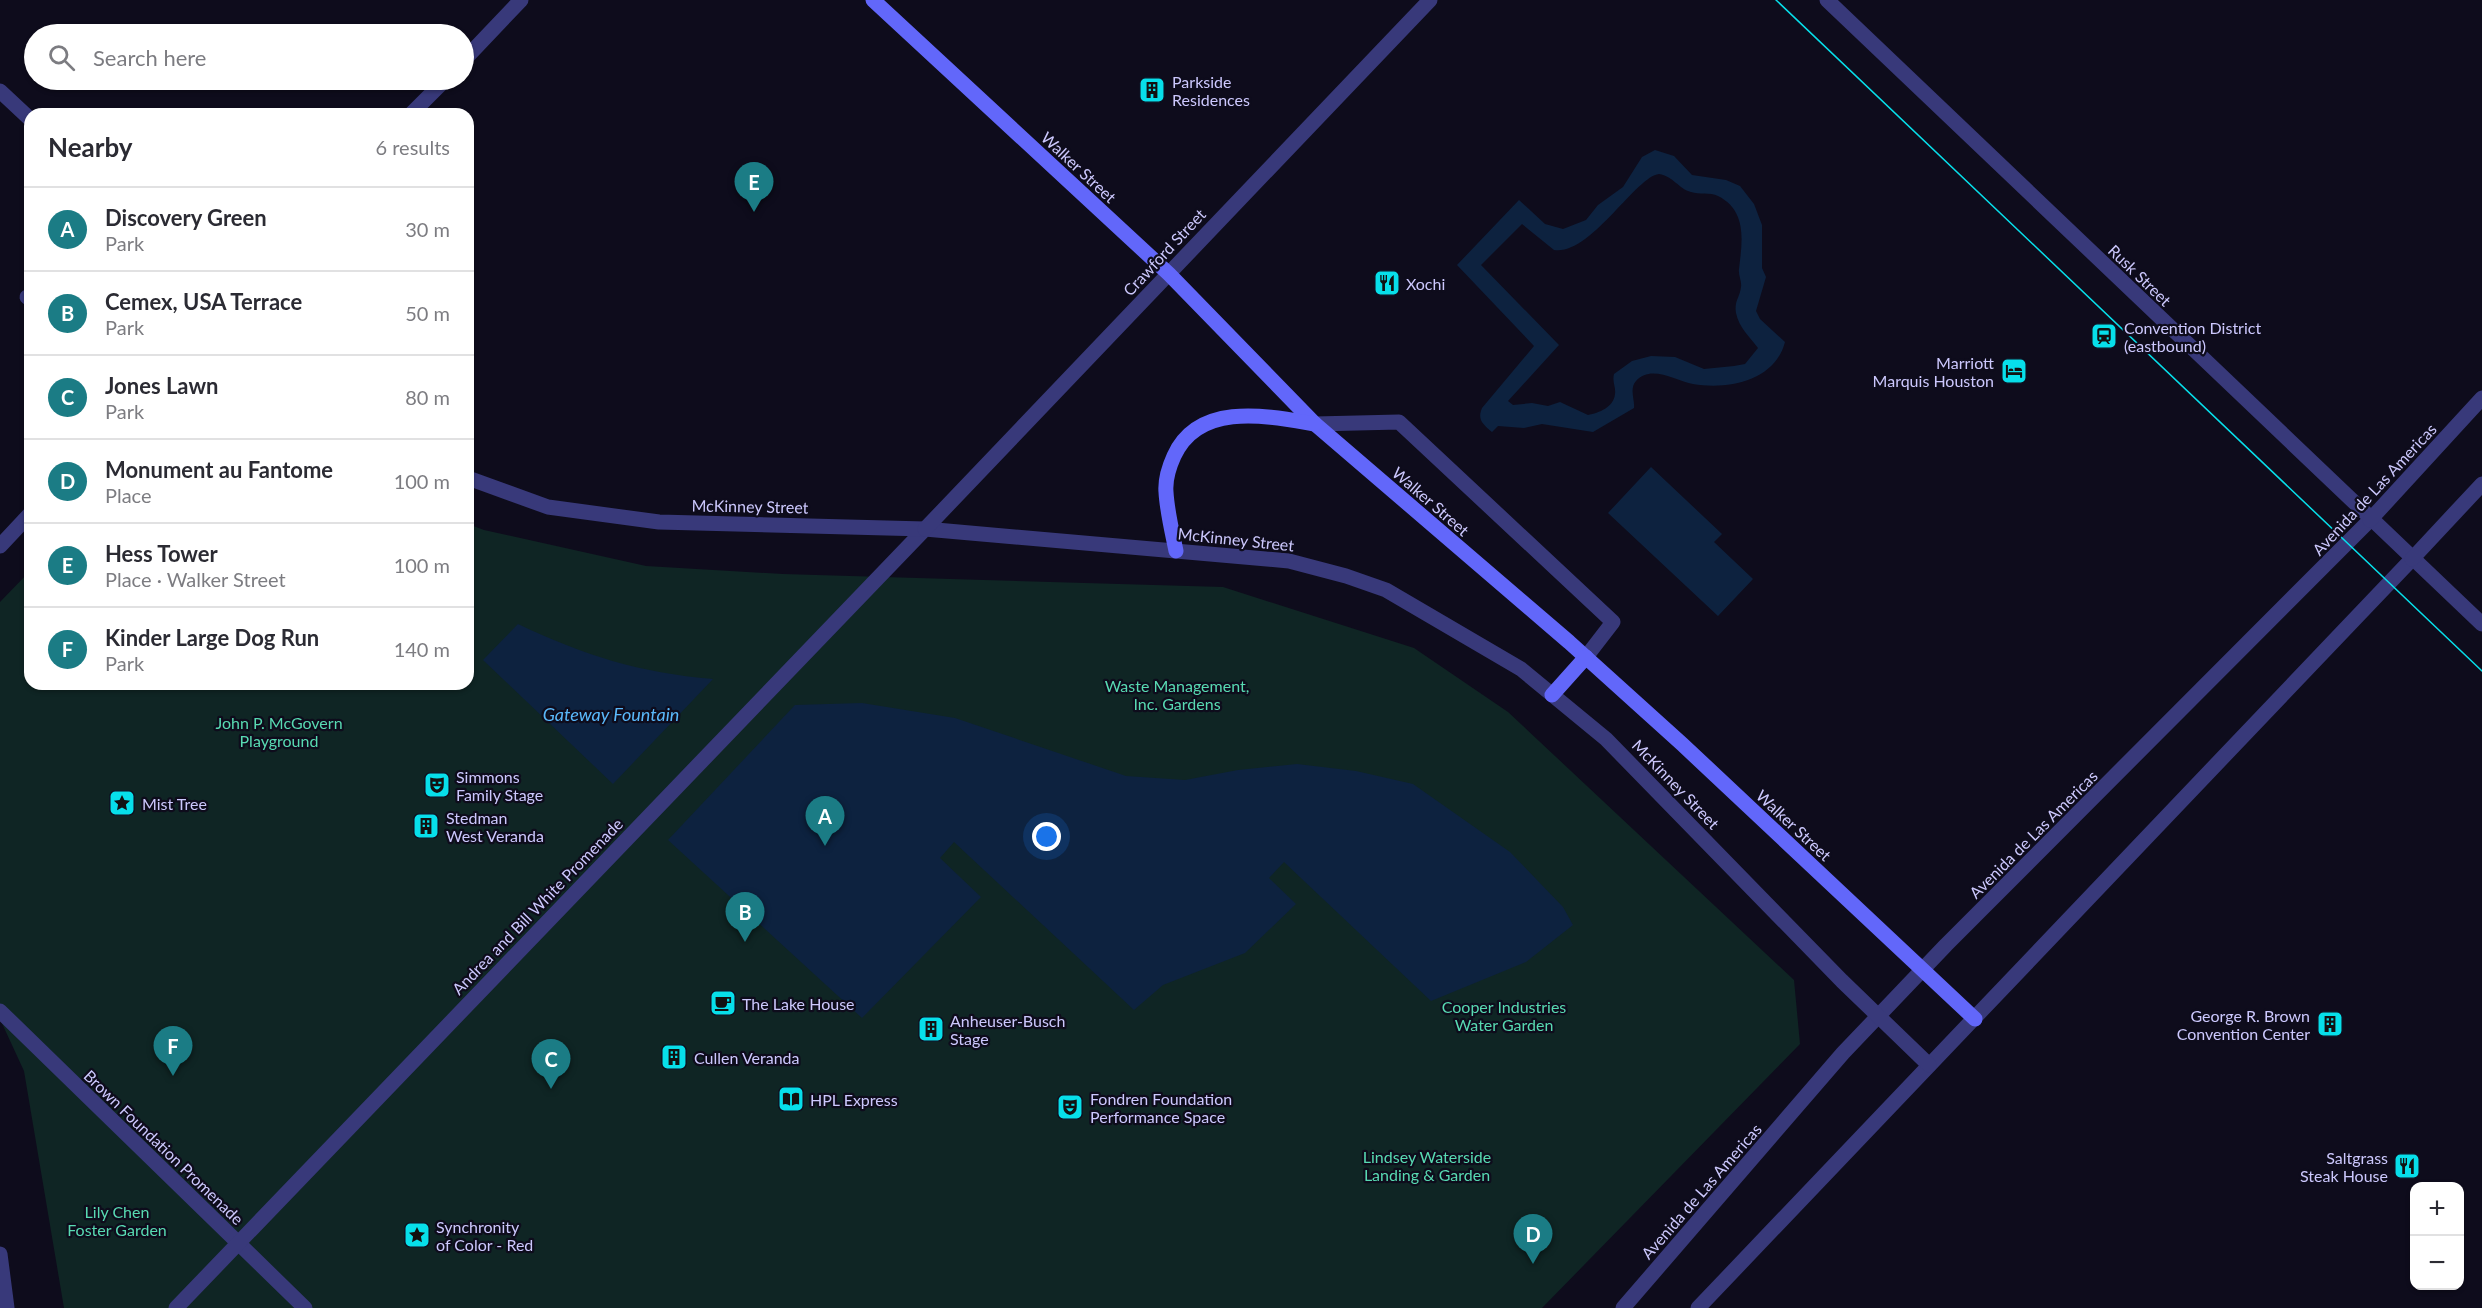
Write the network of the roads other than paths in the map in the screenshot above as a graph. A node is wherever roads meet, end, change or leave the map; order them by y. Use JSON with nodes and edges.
{"nodes":[{"id":1,"x":521,"y":0,"type":"edge"},
{"id":2,"x":873,"y":0,"type":"edge"},
{"id":3,"x":1430,"y":0,"type":"edge"},
{"id":4,"x":1827,"y":0,"type":"edge"},
{"id":5,"x":474,"y":49,"type":"edge"},
{"id":6,"x":435,"y":90,"type":"edge"},
{"id":7,"x":0,"y":91,"type":"edge"},
{"id":8,"x":417,"y":108,"type":"edge"},
{"id":9,"x":24,"y":113,"type":"edge"},
{"id":10,"x":1168,"y":274,"type":"junction"},
{"id":11,"x":2482,"y":398,"type":"edge"},
{"id":12,"x":1315,"y":424,"type":"junction"},
{"id":13,"x":474,"y":480,"type":"edge"},
{"id":14,"x":2482,"y":484,"type":"edge"},
{"id":15,"x":24,"y":520,"type":"edge"},
{"id":16,"x":2370,"y":520,"type":"junction"},
{"id":17,"x":925,"y":529,"type":"junction"},
{"id":18,"x":0,"y":546,"type":"edge"},
{"id":19,"x":1176,"y":551,"type":"junction"},
{"id":20,"x":2412,"y":559,"type":"junction"},
{"id":21,"x":2482,"y":624,"type":"edge"},
{"id":22,"x":1586,"y":657,"type":"junction"},
{"id":23,"x":1552,"y":695,"type":"junction"},
{"id":24,"x":1923,"y":971,"type":"junction"},
{"id":25,"x":0,"y":1011,"type":"edge"},
{"id":26,"x":1880,"y":1016,"type":"junction"},
{"id":27,"x":1975,"y":1019,"type":"junction"},
{"id":28,"x":1929,"y":1065,"type":"junction"},
{"id":29,"x":237,"y":1244,"type":"junction"},
{"id":30,"x":0,"y":1254,"type":"edge"},
{"id":31,"x":7,"y":1308,"type":"edge"},
{"id":32,"x":176,"y":1308,"type":"edge"},
{"id":33,"x":305,"y":1308,"type":"edge"},
{"id":34,"x":1623,"y":1308,"type":"edge"},
{"id":35,"x":1698,"y":1308,"type":"edge"}],
"edges":[{"from":1,"to":5,"type":"street"},
{"from":2,"to":10,"type":"main road","name":"Walker Street"},
{"from":3,"to":10,"type":"street","name":"Crawford Street"},
{"from":4,"to":16,"type":"street","name":"Rusk Street"},
{"from":6,"to":8,"type":"street"},
{"from":7,"to":9,"type":"street"},
{"from":10,"to":12,"type":"main road","name":"Walker Street"},
{"from":10,"to":17,"type":"street","name":"Crawford Street"},
{"from":11,"to":16,"type":"street","name":"Avenida de Las Americas"},
{"from":12,"to":19,"type":"main road"},
{"from":12,"to":22,"type":"main road","name":"Walker Street"},
{"from":12,"to":22,"type":"street"},
{"from":13,"to":17,"type":"street","name":"McKinney Street"},
{"from":14,"to":20,"type":"street"},
{"from":15,"to":18,"type":"street"},
{"from":16,"to":20,"type":"street","name":"Rusk Street"},
{"from":16,"to":24,"type":"street","name":"Avenida de Las Americas"},
{"from":17,"to":19,"type":"street","name":"McKinney Street"},
{"from":17,"to":29,"type":"street","name":"Andrea and Bill White Promenade"},
{"from":19,"to":23,"type":"street","name":"McKinney Street"},
{"from":20,"to":21,"type":"street","name":"Rusk Street"},
{"from":20,"to":27,"type":"street"},
{"from":22,"to":23,"type":"main road"},
{"from":22,"to":24,"type":"main road","name":"Walker Street"},
{"from":23,"to":26,"type":"street","name":"McKinney Street"},
{"from":24,"to":26,"type":"street","name":"Avenida de Las Americas"},
{"from":24,"to":27,"type":"main road","name":"Walker Street"},
{"from":25,"to":29,"type":"street","name":"Brown Foundation Promenade"},
{"from":26,"to":28,"type":"street","name":"McKinney Street"},
{"from":26,"to":34,"type":"street","name":"Avenida de Las Americas"},
{"from":27,"to":28,"type":"street"},
{"from":28,"to":35,"type":"street"},
{"from":29,"to":32,"type":"street","name":"Andrea and Bill White Promenade"},
{"from":29,"to":33,"type":"street","name":"Brown Foundation Promenade"},
{"from":30,"to":31,"type":"street"}]}
